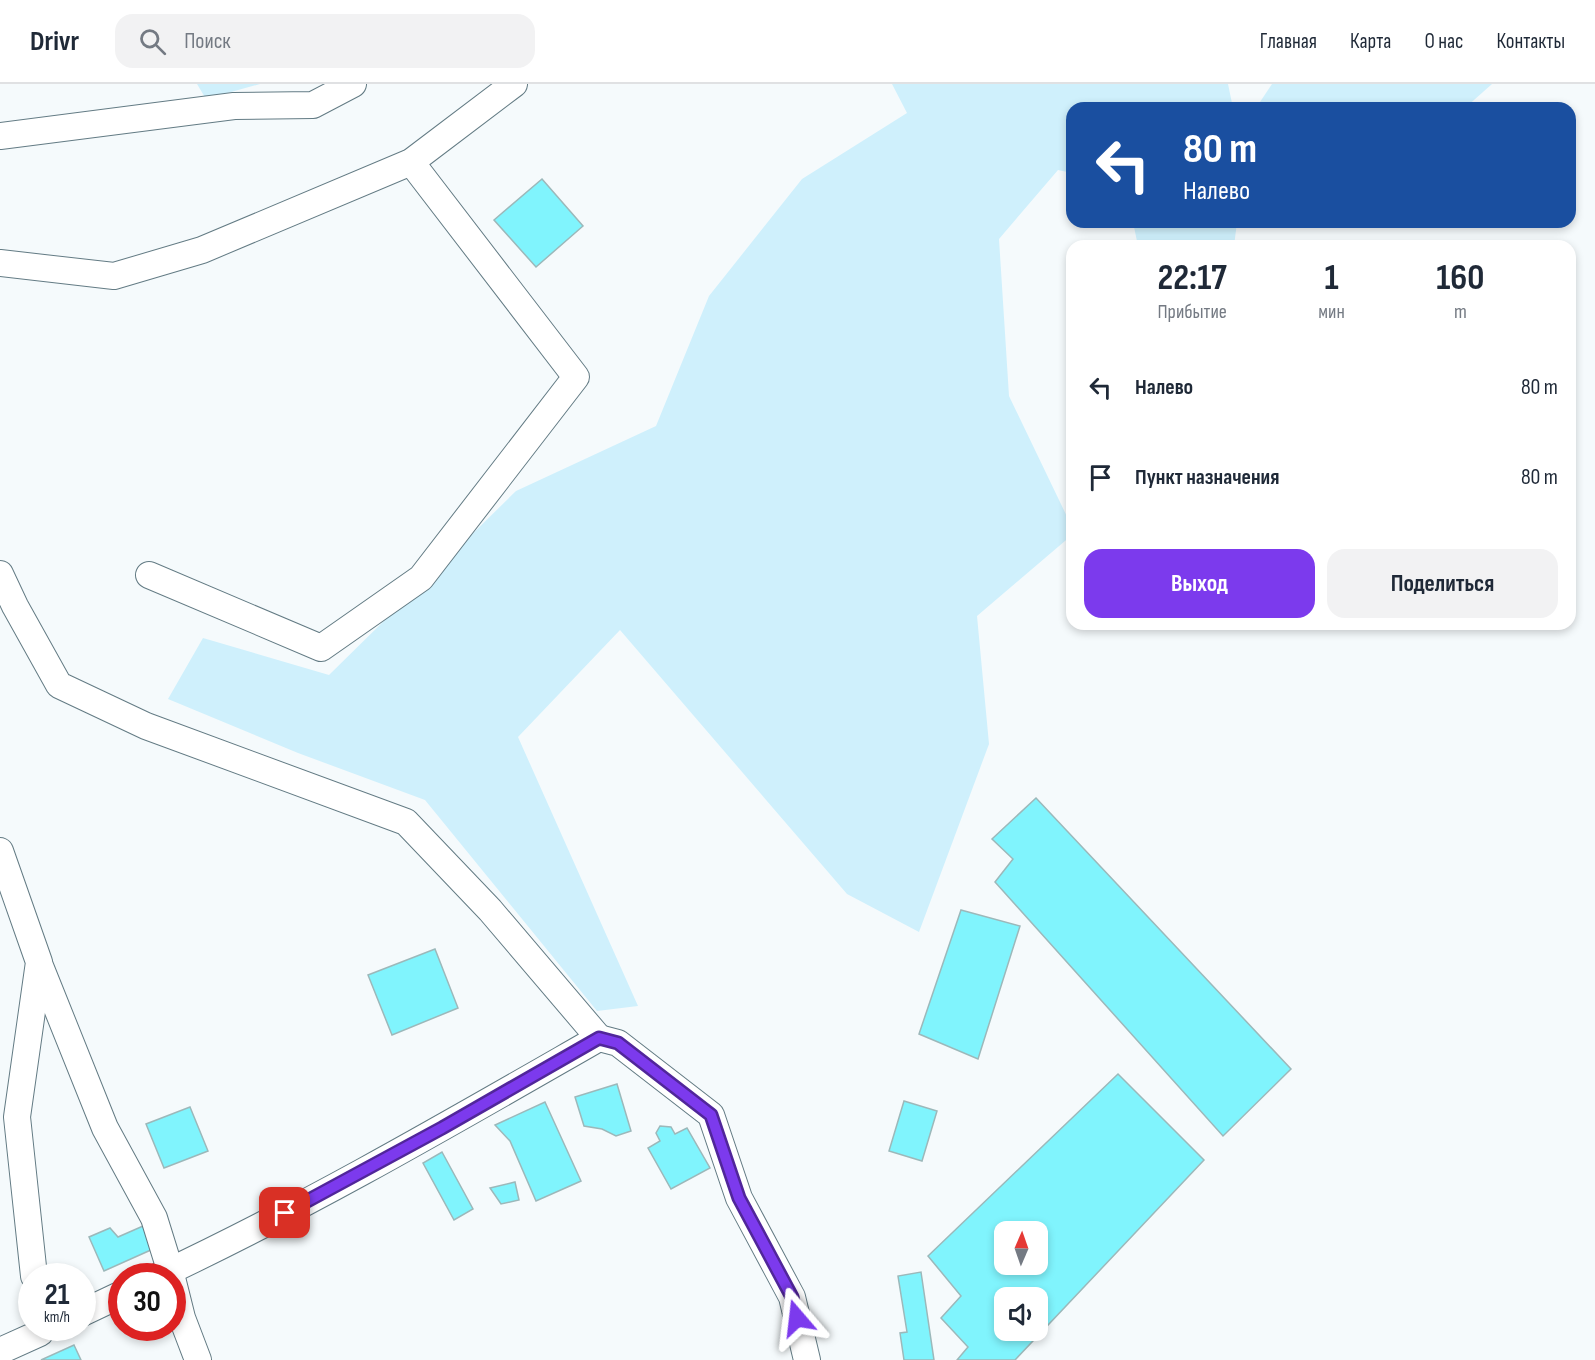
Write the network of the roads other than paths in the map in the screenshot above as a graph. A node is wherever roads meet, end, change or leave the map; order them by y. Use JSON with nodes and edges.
{"nodes":[{"id":1,"x":353,"y":84,"type":"edge"},
{"id":2,"x":514,"y":84,"type":"edge"},
{"id":3,"x":0,"y":136,"type":"edge"},
{"id":4,"x":411,"y":162,"type":"junction"},
{"id":5,"x":0,"y":263,"type":"edge"},
{"id":6,"x":0,"y":574,"type":"edge"},
{"id":7,"x":149,"y":575,"type":"dead end"},
{"id":8,"x":0,"y":851,"type":"edge"},
{"id":9,"x":39,"y":962,"type":"junction"},
{"id":10,"x":599,"y":1038,"type":"junction"},
{"id":11,"x":33,"y":1263,"type":"edge"},
{"id":12,"x":166,"y":1263,"type":"edge"},
{"id":13,"x":186,"y":1266,"type":"edge"},
{"id":14,"x":186,"y":1326,"type":"edge"},
{"id":15,"x":20,"y":1341,"type":"edge"},
{"id":16,"x":0,"y":1351,"type":"edge"},
{"id":17,"x":198,"y":1360,"type":"edge"},
{"id":18,"x":807,"y":1360,"type":"edge"}],
"edges":[{"from":1,"to":3,"type":"street"},
{"from":2,"to":4,"type":"street"},
{"from":4,"to":5,"type":"street"},
{"from":4,"to":7,"type":"street"},
{"from":6,"to":10,"type":"street"},
{"from":8,"to":9,"type":"street"},
{"from":9,"to":11,"type":"street"},
{"from":9,"to":12,"type":"street"},
{"from":10,"to":13,"type":"street"},
{"from":10,"to":18,"type":"street"},
{"from":14,"to":17,"type":"street"},
{"from":15,"to":16,"type":"street"}]}
